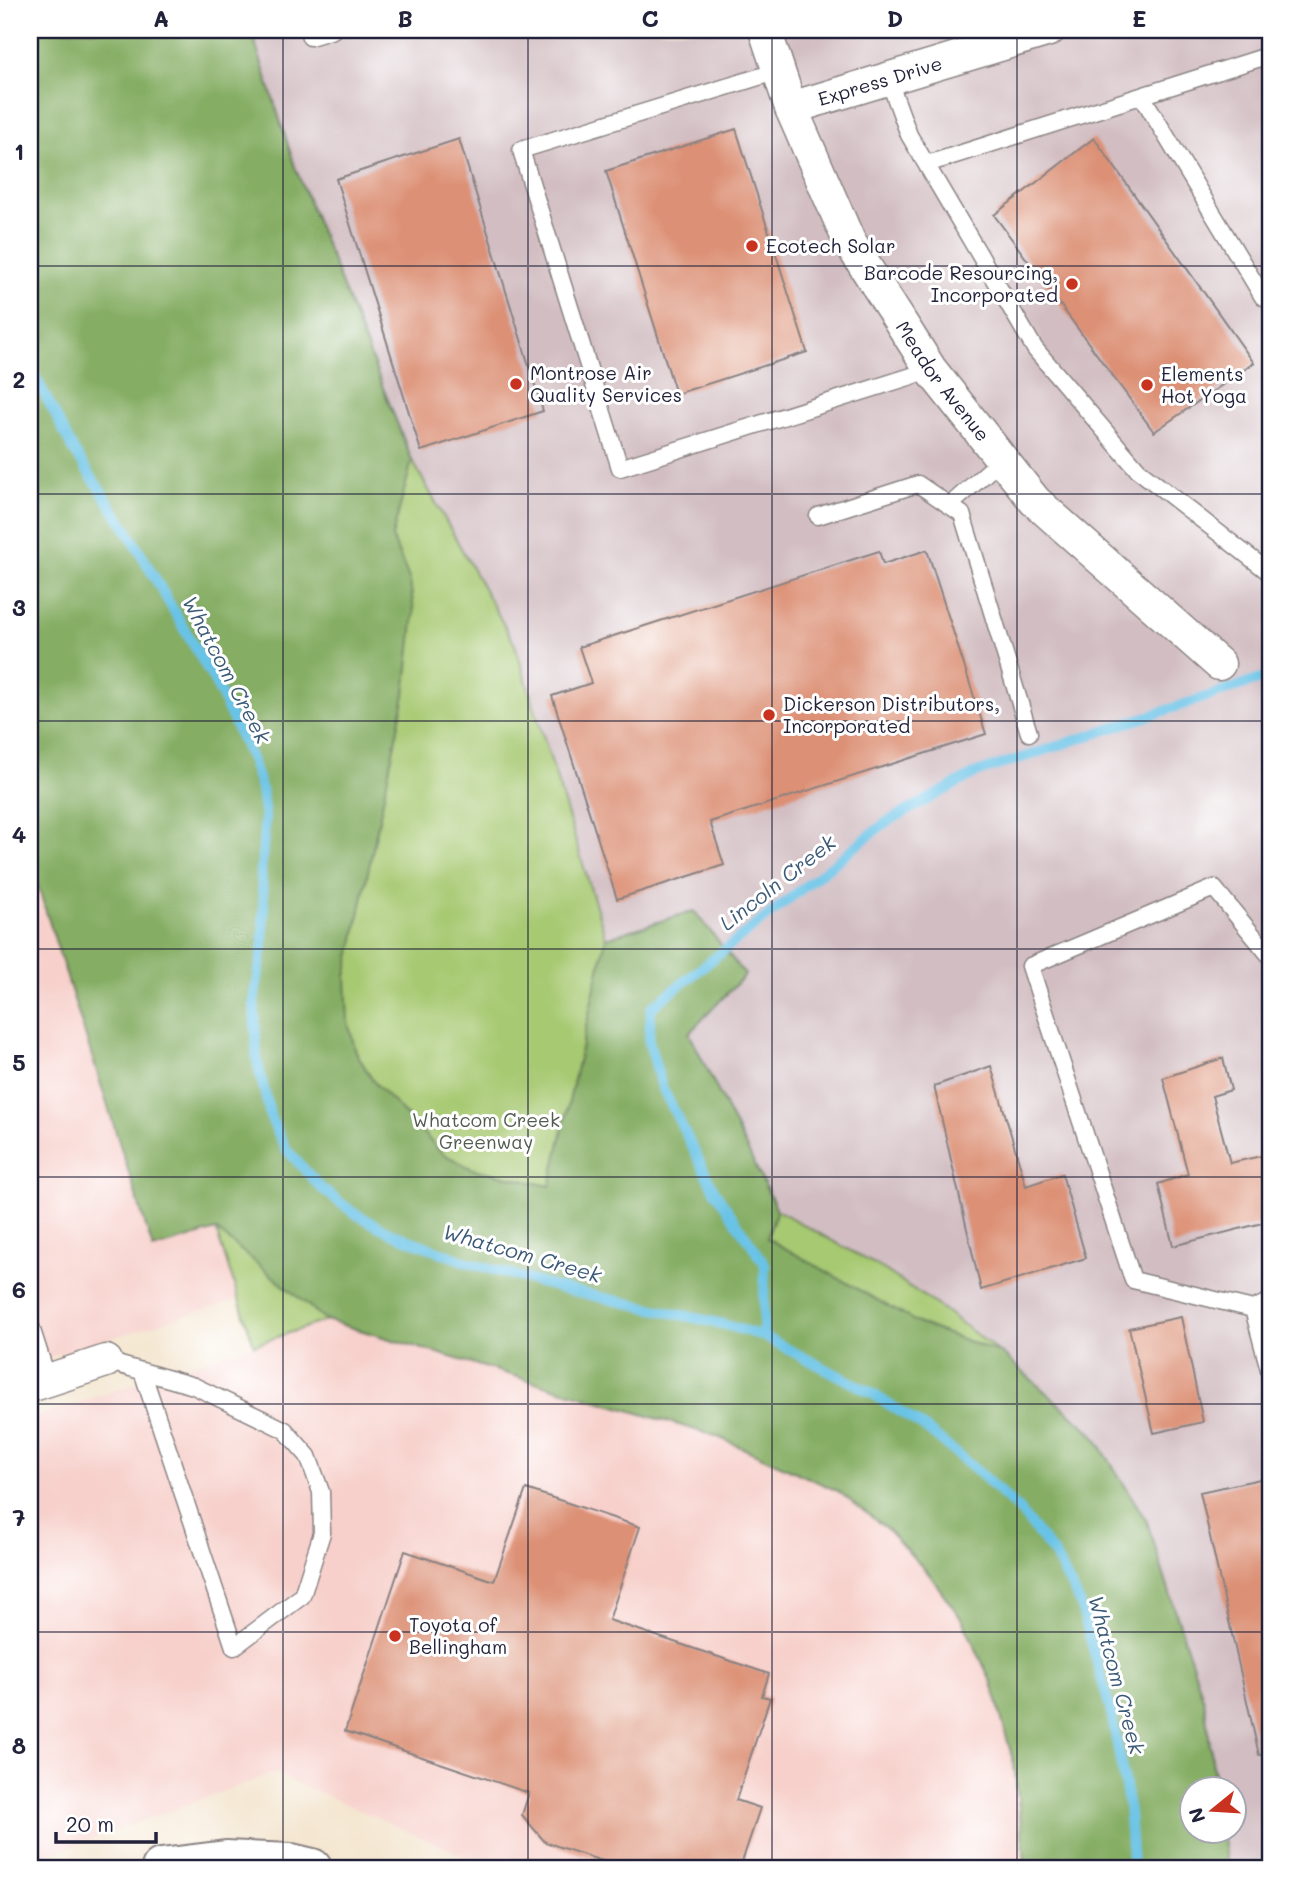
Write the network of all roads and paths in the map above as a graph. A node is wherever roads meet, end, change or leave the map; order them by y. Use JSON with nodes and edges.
{"nodes":[{"id":1,"x":308,"y":30,"type":"edge"},
{"id":2,"x":333,"y":30,"type":"edge"},
{"id":3,"x":765,"y":30,"type":"edge"},
{"id":4,"x":1044,"y":30,"type":"edge"},
{"id":5,"x":1270,"y":55,"type":"edge"},
{"id":6,"x":778,"y":71,"type":"junction"},
{"id":7,"x":888,"y":78,"type":"junction"},
{"id":8,"x":1142,"y":96,"type":"junction"},
{"id":9,"x":791,"y":108,"type":"junction"},
{"id":10,"x":927,"y":164,"type":"junction"},
{"id":11,"x":1270,"y":294,"type":"edge"},
{"id":12,"x":931,"y":370,"type":"junction"},
{"id":13,"x":1002,"y":459,"type":"junction"},
{"id":14,"x":949,"y":506,"type":"junction"},
{"id":15,"x":818,"y":516,"type":"dead end"},
{"id":16,"x":1270,"y":573,"type":"edge"},
{"id":17,"x":1219,"y":664,"type":"dead end"},
{"id":18,"x":1029,"y":733,"type":"dead end"},
{"id":19,"x":1270,"y":956,"type":"edge"},
{"id":20,"x":1270,"y":1301,"type":"edge"},
{"id":21,"x":1253,"y":1309,"type":"junction"},
{"id":22,"x":30,"y":1324,"type":"edge"},
{"id":23,"x":106,"y":1361,"type":"joint"},
{"id":24,"x":142,"y":1371,"type":"junction"},
{"id":25,"x":1270,"y":1373,"type":"edge"},
{"id":26,"x":39,"y":1383,"type":"edge"},
{"id":27,"x":160,"y":1868,"type":"edge"},
{"id":28,"x":312,"y":1868,"type":"edge"}],
"edges":[{"from":1,"to":2,"type":"lane"},
{"from":3,"to":6,"type":"street","name":"Meador Avenue"},
{"from":4,"to":7,"type":"street","name":"Express Drive"},
{"from":5,"to":8,"type":"lane"},
{"from":6,"to":9,"type":"street","name":"Meador Avenue"},
{"from":6,"to":12,"type":"lane"},
{"from":7,"to":9,"type":"street","name":"Express Drive"},
{"from":7,"to":10,"type":"lane"},
{"from":8,"to":10,"type":"lane"},
{"from":8,"to":11,"type":"lane"},
{"from":9,"to":12,"type":"street","name":"Meador Avenue"},
{"from":10,"to":16,"type":"lane"},
{"from":12,"to":13,"type":"street","name":"Meador Avenue"},
{"from":13,"to":14,"type":"lane"},
{"from":13,"to":17,"type":"street","name":"Meador Avenue"},
{"from":14,"to":15,"type":"lane"},
{"from":14,"to":18,"type":"lane"},
{"from":19,"to":21,"type":"lane"},
{"from":20,"to":21,"type":"lane"},
{"from":21,"to":25,"type":"lane"},
{"from":22,"to":26,"type":"lane"},
{"from":23,"to":24,"type":"lane"},
{"from":23,"to":26,"type":"street"},
{"from":24,"to":24,"type":"lane"},
{"from":27,"to":28,"type":"highway"}]}
